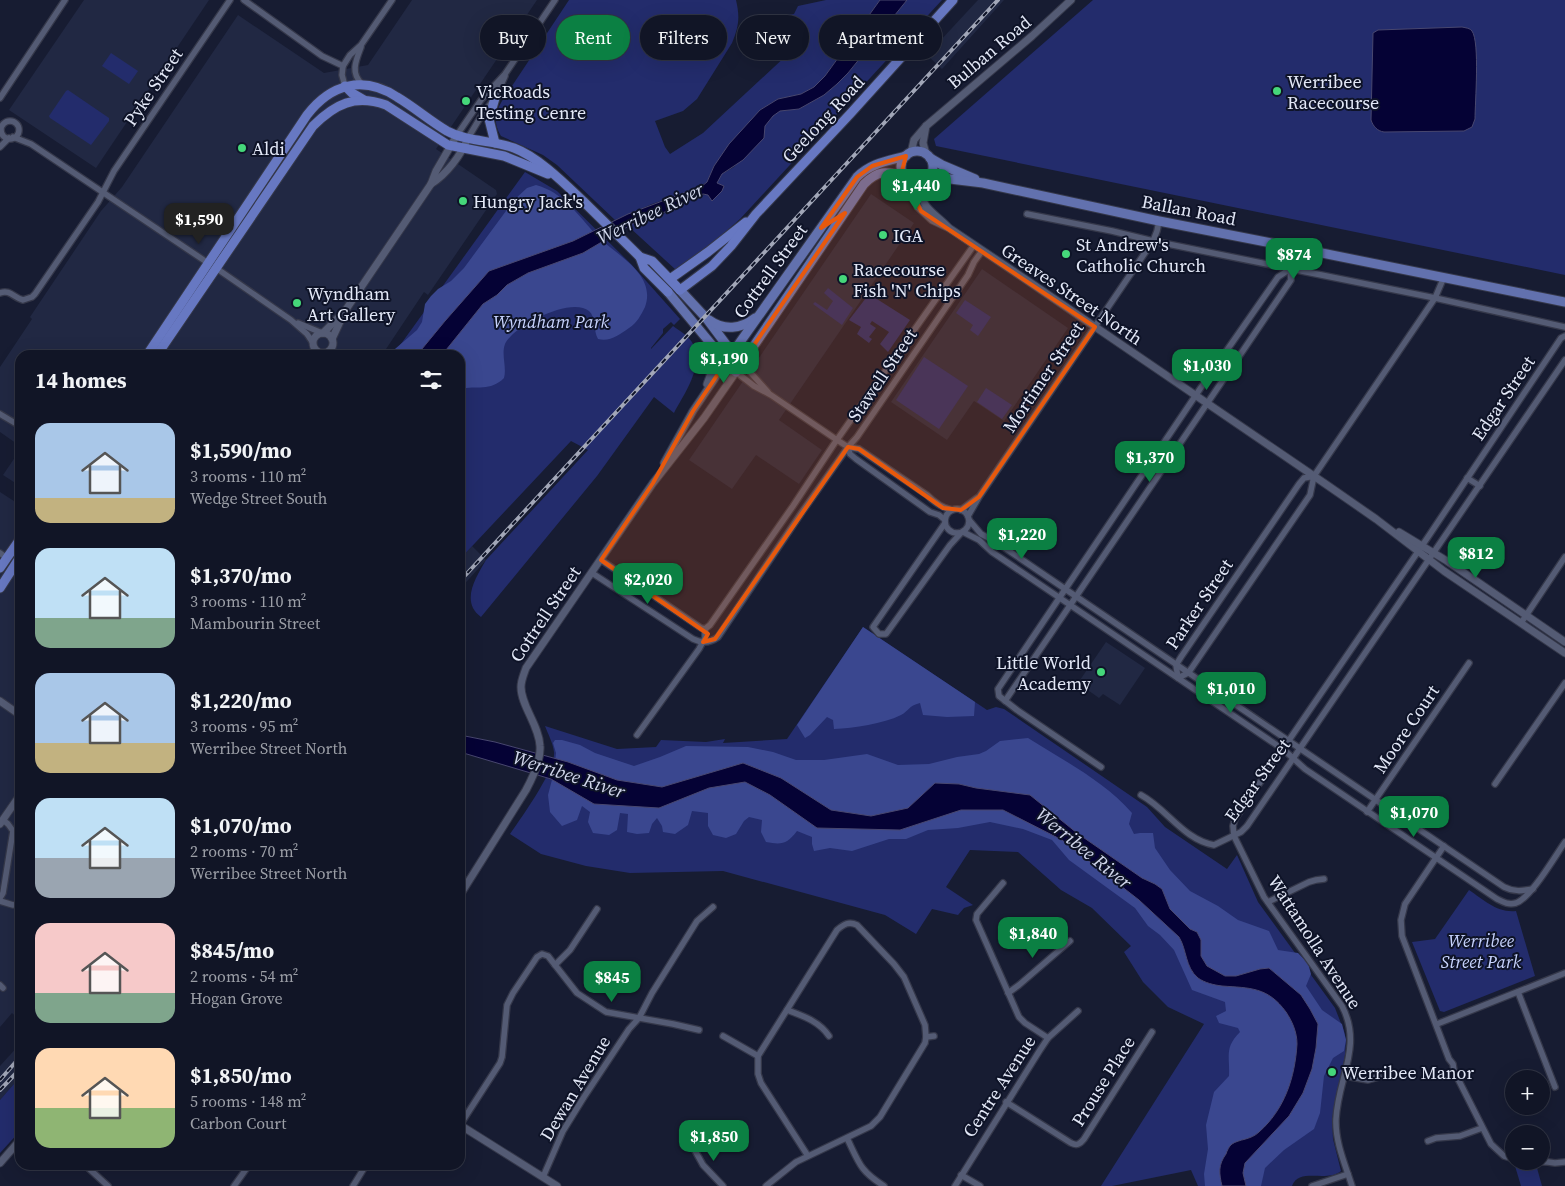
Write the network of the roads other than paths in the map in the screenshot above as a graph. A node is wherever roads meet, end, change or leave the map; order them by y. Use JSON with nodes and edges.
{"nodes":[{"id":1,"x":65,"y":0,"type":"edge"},
{"id":2,"x":230,"y":0,"type":"edge"},
{"id":3,"x":244,"y":0,"type":"edge"},
{"id":4,"x":392,"y":0,"type":"edge"},
{"id":5,"x":555,"y":0,"type":"edge"},
{"id":6,"x":953,"y":0,"type":"edge"},
{"id":7,"x":1071,"y":0,"type":"edge"},
{"id":8,"x":362,"y":45,"type":"junction"},
{"id":9,"x":343,"y":66,"type":"junction"},
{"id":10,"x":505,"y":74,"type":"junction"},
{"id":11,"x":362,"y":84,"type":"junction"},
{"id":12,"x":345,"y":86,"type":"junction"},
{"id":13,"x":0,"y":98,"type":"edge"},
{"id":14,"x":495,"y":98,"type":"junction"},
{"id":15,"x":364,"y":100,"type":"junction"},
{"id":16,"x":0,"y":118,"type":"edge"},
{"id":17,"x":7,"y":121,"type":"junction"},
{"id":18,"x":926,"y":126,"type":"junction"},
{"id":19,"x":18,"y":128,"type":"junction"},
{"id":20,"x":1,"y":133,"type":"edge"},
{"id":21,"x":457,"y":135,"type":"junction"},
{"id":22,"x":11,"y":138,"type":"junction"},
{"id":23,"x":468,"y":138,"type":"junction"},
{"id":24,"x":495,"y":143,"type":"junction"},
{"id":25,"x":31,"y":144,"type":"junction"},
{"id":26,"x":451,"y":145,"type":"junction"},
{"id":27,"x":0,"y":147,"type":"edge"},
{"id":28,"x":464,"y":149,"type":"junction"},
{"id":29,"x":909,"y":155,"type":"junction"},
{"id":30,"x":928,"y":156,"type":"junction"},
{"id":31,"x":906,"y":177,"type":"junction"},
{"id":32,"x":560,"y":179,"type":"junction"},
{"id":33,"x":926,"y":180,"type":"junction"},
{"id":34,"x":983,"y":183,"type":"junction"},
{"id":35,"x":431,"y":184,"type":"junction"},
{"id":36,"x":257,"y":190,"type":"junction"},
{"id":37,"x":103,"y":192,"type":"junction"},
{"id":38,"x":266,"y":194,"type":"junction"},
{"id":39,"x":756,"y":214,"type":"junction"},
{"id":40,"x":1026,"y":214,"type":"dead end"},
{"id":41,"x":841,"y":219,"type":"junction"},
{"id":42,"x":1159,"y":221,"type":"junction"},
{"id":43,"x":821,"y":228,"type":"junction"},
{"id":44,"x":949,"y":228,"type":"junction"},
{"id":45,"x":1153,"y":241,"type":"junction"},
{"id":46,"x":974,"y":245,"type":"junction"},
{"id":47,"x":1297,"y":248,"type":"junction"},
{"id":48,"x":982,"y":251,"type":"junction"},
{"id":49,"x":640,"y":257,"type":"junction"},
{"id":50,"x":208,"y":263,"type":"junction"},
{"id":51,"x":216,"y":268,"type":"junction"},
{"id":52,"x":1290,"y":269,"type":"junction"},
{"id":53,"x":1444,"y":277,"type":"junction"},
{"id":54,"x":670,"y":279,"type":"junction"},
{"id":55,"x":680,"y":290,"type":"junction"},
{"id":56,"x":668,"y":292,"type":"junction"},
{"id":57,"x":0,"y":293,"type":"edge"},
{"id":58,"x":1435,"y":298,"type":"junction"},
{"id":59,"x":1565,"y":302,"type":"edge"},
{"id":60,"x":345,"y":311,"type":"junction"},
{"id":61,"x":760,"y":312,"type":"junction"},
{"id":62,"x":707,"y":319,"type":"junction"},
{"id":63,"x":291,"y":320,"type":"junction"},
{"id":64,"x":1565,"y":326,"type":"edge"},
{"id":65,"x":1095,"y":327,"type":"junction"},
{"id":66,"x":322,"y":333,"type":"junction"},
{"id":67,"x":1565,"y":336,"type":"edge"},
{"id":68,"x":332,"y":339,"type":"junction"},
{"id":69,"x":708,"y":340,"type":"junction"},
{"id":70,"x":160,"y":342,"type":"junction"},
{"id":71,"x":314,"y":344,"type":"junction"},
{"id":72,"x":152,"y":350,"type":"edge"},
{"id":73,"x":158,"y":350,"type":"edge"},
{"id":74,"x":312,"y":350,"type":"edge"},
{"id":75,"x":318,"y":350,"type":"edge"},
{"id":76,"x":331,"y":350,"type":"edge"},
{"id":77,"x":732,"y":353,"type":"junction"},
{"id":78,"x":1565,"y":360,"type":"edge"},
{"id":79,"x":726,"y":362,"type":"junction"},
{"id":80,"x":742,"y":364,"type":"junction"},
{"id":81,"x":736,"y":372,"type":"junction"},
{"id":82,"x":704,"y":394,"type":"junction"},
{"id":83,"x":771,"y":395,"type":"junction"},
{"id":84,"x":1196,"y":396,"type":"junction"},
{"id":85,"x":1208,"y":404,"type":"junction"},
{"id":86,"x":0,"y":414,"type":"edge"},
{"id":87,"x":15,"y":423,"type":"edge"},
{"id":88,"x":837,"y":440,"type":"junction"},
{"id":89,"x":848,"y":447,"type":"junction"},
{"id":90,"x":1314,"y":476,"type":"junction"},
{"id":91,"x":1467,"y":478,"type":"junction"},
{"id":92,"x":653,"y":483,"type":"junction"},
{"id":93,"x":1480,"y":486,"type":"junction"},
{"id":94,"x":979,"y":497,"type":"junction"},
{"id":95,"x":793,"y":506,"type":"junction"},
{"id":96,"x":952,"y":510,"type":"junction"},
{"id":97,"x":961,"y":510,"type":"junction"},
{"id":98,"x":802,"y":512,"type":"junction"},
{"id":99,"x":969,"y":518,"type":"junction"},
{"id":100,"x":945,"y":522,"type":"junction"},
{"id":101,"x":962,"y":533,"type":"junction"},
{"id":102,"x":768,"y":543,"type":"junction"},
{"id":103,"x":15,"y":544,"type":"edge"},
{"id":104,"x":1420,"y":548,"type":"junction"},
{"id":105,"x":777,"y":550,"type":"junction"},
{"id":106,"x":1433,"y":552,"type":"junction"},
{"id":107,"x":3,"y":556,"type":"edge"},
{"id":108,"x":1565,"y":557,"type":"edge"},
{"id":109,"x":1429,"y":559,"type":"junction"},
{"id":110,"x":601,"y":560,"type":"junction"},
{"id":111,"x":15,"y":565,"type":"edge"},
{"id":112,"x":0,"y":568,"type":"edge"},
{"id":113,"x":592,"y":573,"type":"junction"},
{"id":114,"x":0,"y":588,"type":"edge"},
{"id":115,"x":1065,"y":589,"type":"junction"},
{"id":116,"x":1076,"y":597,"type":"junction"},
{"id":117,"x":1059,"y":598,"type":"junction"},
{"id":118,"x":1071,"y":605,"type":"junction"},
{"id":119,"x":1526,"y":615,"type":"junction"},
{"id":120,"x":1521,"y":622,"type":"junction"},
{"id":121,"x":704,"y":629,"type":"junction"},
{"id":122,"x":703,"y":642,"type":"junction"},
{"id":123,"x":1565,"y":642,"type":"edge"},
{"id":124,"x":1565,"y":653,"type":"edge"},
{"id":125,"x":1469,"y":663,"type":"dead end"},
{"id":126,"x":1176,"y":665,"type":"junction"},
{"id":127,"x":1188,"y":673,"type":"junction"},
{"id":128,"x":1178,"y":678,"type":"junction"},
{"id":129,"x":1565,"y":682,"type":"edge"},
{"id":130,"x":0,"y":701,"type":"edge"},
{"id":131,"x":1006,"y":701,"type":"junction"},
{"id":132,"x":15,"y":712,"type":"edge"},
{"id":133,"x":638,"y":735,"type":"dead end"},
{"id":134,"x":1289,"y":741,"type":"junction"},
{"id":135,"x":1300,"y":748,"type":"junction"},
{"id":136,"x":1284,"y":750,"type":"junction"},
{"id":137,"x":1293,"y":758,"type":"junction"},
{"id":138,"x":1101,"y":767,"type":"dead end"},
{"id":139,"x":1495,"y":784,"type":"dead end"},
{"id":140,"x":1141,"y":795,"type":"dead end"},
{"id":141,"x":1376,"y":799,"type":"junction"},
{"id":142,"x":15,"y":802,"type":"edge"},
{"id":143,"x":1367,"y":812,"type":"junction"},
{"id":144,"x":1,"y":822,"type":"edge"},
{"id":145,"x":1234,"y":836,"type":"junction"},
{"id":146,"x":1565,"y":842,"type":"edge"},
{"id":147,"x":1444,"y":846,"type":"junction"},
{"id":148,"x":1435,"y":858,"type":"junction"},
{"id":149,"x":1324,"y":879,"type":"dead end"},
{"id":150,"x":1003,"y":883,"type":"dead end"},
{"id":151,"x":465,"y":886,"type":"edge"},
{"id":152,"x":1533,"y":889,"type":"junction"},
{"id":153,"x":0,"y":900,"type":"edge"},
{"id":154,"x":1268,"y":902,"type":"junction"},
{"id":155,"x":15,"y":905,"type":"edge"},
{"id":156,"x":713,"y":907,"type":"dead end"},
{"id":157,"x":598,"y":909,"type":"dead end"},
{"id":158,"x":1070,"y":941,"type":"dead end"},
{"id":159,"x":554,"y":965,"type":"junction"},
{"id":160,"x":1565,"y":972,"type":"edge"},
{"id":161,"x":1008,"y":992,"type":"junction"},
{"id":162,"x":1518,"y":992,"type":"junction"},
{"id":163,"x":787,"y":1010,"type":"junction"},
{"id":164,"x":1078,"y":1011,"type":"dead end"},
{"id":165,"x":639,"y":1018,"type":"junction"},
{"id":166,"x":1436,"y":1024,"type":"junction"},
{"id":167,"x":699,"y":1030,"type":"dead end"},
{"id":168,"x":1152,"y":1032,"type":"dead end"},
{"id":169,"x":723,"y":1036,"type":"dead end"},
{"id":170,"x":829,"y":1036,"type":"dead end"},
{"id":171,"x":926,"y":1036,"type":"junction"},
{"id":172,"x":934,"y":1036,"type":"dead end"},
{"id":173,"x":1048,"y":1038,"type":"junction"},
{"id":174,"x":758,"y":1056,"type":"junction"},
{"id":175,"x":1345,"y":1076,"type":"junction"},
{"id":176,"x":1379,"y":1077,"type":"dead end"},
{"id":177,"x":1555,"y":1086,"type":"dead end"},
{"id":178,"x":1006,"y":1102,"type":"junction"},
{"id":179,"x":465,"y":1117,"type":"edge"},
{"id":180,"x":465,"y":1128,"type":"edge"},
{"id":181,"x":1482,"y":1128,"type":"junction"},
{"id":182,"x":847,"y":1138,"type":"junction"},
{"id":183,"x":1428,"y":1141,"type":"dead end"},
{"id":184,"x":1078,"y":1144,"type":"junction"},
{"id":185,"x":15,"y":1146,"type":"edge"},
{"id":186,"x":693,"y":1147,"type":"dead end"},
{"id":187,"x":1080,"y":1152,"type":"dead end"},
{"id":188,"x":808,"y":1156,"type":"junction"},
{"id":189,"x":1505,"y":1156,"type":"edge"},
{"id":190,"x":1550,"y":1162,"type":"edge"},
{"id":191,"x":1565,"y":1162,"type":"edge"},
{"id":192,"x":0,"y":1163,"type":"edge"},
{"id":193,"x":90,"y":1170,"type":"edge"},
{"id":194,"x":245,"y":1170,"type":"edge"},
{"id":195,"x":363,"y":1170,"type":"edge"},
{"id":196,"x":961,"y":1174,"type":"junction"},
{"id":197,"x":1348,"y":1174,"type":"junction"},
{"id":198,"x":543,"y":1177,"type":"junction"},
{"id":199,"x":769,"y":1185,"type":"edge"},
{"id":200,"x":108,"y":1186,"type":"edge"},
{"id":201,"x":234,"y":1186,"type":"edge"},
{"id":202,"x":353,"y":1186,"type":"edge"},
{"id":203,"x":557,"y":1186,"type":"edge"},
{"id":204,"x":723,"y":1186,"type":"edge"},
{"id":205,"x":884,"y":1186,"type":"edge"},
{"id":206,"x":955,"y":1186,"type":"edge"},
{"id":207,"x":980,"y":1186,"type":"edge"},
{"id":208,"x":1312,"y":1186,"type":"edge"},
{"id":209,"x":1352,"y":1186,"type":"edge"}],
"edges":[{"from":1,"to":13,"type":"street"},
{"from":2,"to":37,"type":"street","name":"Pyke Street"},
{"from":3,"to":9,"type":"street"},
{"from":4,"to":8,"type":"street"},
{"from":5,"to":10,"type":"street"},
{"from":6,"to":39,"type":"highway","name":"Geelong Road"},
{"from":7,"to":18,"type":"street","name":"Bulban Road"},
{"from":8,"to":9,"type":"street"},
{"from":8,"to":11,"type":"street"},
{"from":9,"to":12,"type":"street"},
{"from":10,"to":14,"type":"street"},
{"from":10,"to":21,"type":"street"},
{"from":11,"to":12,"type":"highway"},
{"from":11,"to":21,"type":"highway"},
{"from":12,"to":15,"type":"highway"},
{"from":12,"to":36,"type":"highway"},
{"from":14,"to":23,"type":"street"},
{"from":14,"to":24,"type":"highway"},
{"from":15,"to":26,"type":"highway"},
{"from":15,"to":38,"type":"highway"},
{"from":16,"to":17,"type":"street"},
{"from":17,"to":19,"type":"street"},
{"from":17,"to":20,"type":"street"},
{"from":18,"to":29,"type":"street","name":"Bulban Road"},
{"from":18,"to":30,"type":"street"},
{"from":19,"to":22,"type":"street"},
{"from":19,"to":25,"type":"street"},
{"from":20,"to":22,"type":"street"},
{"from":21,"to":23,"type":"highway"},
{"from":21,"to":26,"type":"street"},
{"from":22,"to":25,"type":"street"},
{"from":22,"to":27,"type":"street"},
{"from":23,"to":24,"type":"highway"},
{"from":23,"to":28,"type":"street"},
{"from":24,"to":32,"type":"highway"},
{"from":25,"to":37,"type":"street"},
{"from":26,"to":28,"type":"highway"},
{"from":26,"to":35,"type":"street"},
{"from":28,"to":32,"type":"highway"},
{"from":28,"to":35,"type":"street"},
{"from":29,"to":30,"type":"main road"},
{"from":29,"to":31,"type":"main road"},
{"from":29,"to":43,"type":"main road","name":"Cottrell Street"},
{"from":30,"to":33,"type":"main road"},
{"from":30,"to":34,"type":"main road","name":"Ballan Road"},
{"from":31,"to":33,"type":"main road"},
{"from":31,"to":41,"type":"main road","name":"Cottrell Street"},
{"from":31,"to":44,"type":"street","name":"Greaves Street North"},
{"from":32,"to":49,"type":"highway"},
{"from":33,"to":34,"type":"main road","name":"Ballan Road"},
{"from":33,"to":44,"type":"street","name":"Greaves Street North"},
{"from":34,"to":42,"type":"main road","name":"Ballan Road"},
{"from":35,"to":60,"type":"street"},
{"from":36,"to":38,"type":"highway"},
{"from":36,"to":50,"type":"highway"},
{"from":37,"to":50,"type":"street"},
{"from":37,"to":57,"type":"street","name":"Pyke Street"},
{"from":38,"to":51,"type":"highway"},
{"from":39,"to":54,"type":"highway","name":"Geelong Road"},
{"from":39,"to":55,"type":"highway","name":"Geelong Road"},
{"from":40,"to":45,"type":"street"},
{"from":41,"to":43,"type":"main road"},
{"from":41,"to":80,"type":"main road","name":"Cottrell Street"},
{"from":42,"to":45,"type":"street","name":"Mortimer Street"},
{"from":42,"to":47,"type":"main road","name":"Ballan Road"},
{"from":43,"to":61,"type":"main road","name":"Cottrell Street"},
{"from":44,"to":46,"type":"street","name":"Greaves Street North"},
{"from":45,"to":52,"type":"street"},
{"from":45,"to":65,"type":"street","name":"Mortimer Street"},
{"from":46,"to":48,"type":"street","name":"Greaves Street North"},
{"from":46,"to":88,"type":"street","name":"Stawell Street"},
{"from":47,"to":52,"type":"street"},
{"from":47,"to":53,"type":"main road","name":"Ballan Road"},
{"from":48,"to":65,"type":"street","name":"Greaves Street North"},
{"from":48,"to":89,"type":"street","name":"Stawell Street"},
{"from":49,"to":54,"type":"highway"},
{"from":49,"to":56,"type":"highway"},
{"from":50,"to":51,"type":"highway"},
{"from":50,"to":70,"type":"highway"},
{"from":51,"to":63,"type":"street"},
{"from":51,"to":70,"type":"highway"},
{"from":52,"to":58,"type":"street"},
{"from":52,"to":84,"type":"street"},
{"from":52,"to":85,"type":"street"},
{"from":53,"to":58,"type":"street","name":"Parker Street"},
{"from":53,"to":59,"type":"main road","name":"Ballan Road"},
{"from":54,"to":55,"type":"highway"},
{"from":54,"to":56,"type":"highway"},
{"from":55,"to":56,"type":"highway"},
{"from":55,"to":62,"type":"main road"},
{"from":56,"to":69,"type":"main road"},
{"from":58,"to":64,"type":"street"},
{"from":58,"to":90,"type":"street","name":"Parker Street"},
{"from":60,"to":66,"type":"street"},
{"from":60,"to":68,"type":"street"},
{"from":61,"to":62,"type":"main road"},
{"from":61,"to":77,"type":"main road","name":"Cottrell Street"},
{"from":62,"to":77,"type":"main road"},
{"from":63,"to":66,"type":"street"},
{"from":63,"to":71,"type":"street"},
{"from":65,"to":84,"type":"street","name":"Greaves Street North"},
{"from":65,"to":94,"type":"street","name":"Mortimer Street"},
{"from":66,"to":68,"type":"street"},
{"from":66,"to":71,"type":"street"},
{"from":67,"to":91,"type":"street","name":"Edgar Street"},
{"from":68,"to":76,"type":"street"},
{"from":69,"to":79,"type":"main road"},
{"from":69,"to":82,"type":"street"},
{"from":70,"to":72,"type":"highway"},
{"from":70,"to":73,"type":"highway"},
{"from":71,"to":74,"type":"street"},
{"from":71,"to":75,"type":"street"},
{"from":77,"to":79,"type":"main road","name":"Cottrell Street"},
{"from":77,"to":80,"type":"main road"},
{"from":78,"to":93,"type":"street","name":"Edgar Street"},
{"from":79,"to":81,"type":"main road"},
{"from":79,"to":82,"type":"street","name":"Cottrell Street"},
{"from":80,"to":81,"type":"main road","name":"Cottrell Street"},
{"from":80,"to":83,"type":"street"},
{"from":81,"to":83,"type":"street"},
{"from":81,"to":92,"type":"street","name":"Cottrell Street"},
{"from":82,"to":92,"type":"street","name":"Cottrell Street"},
{"from":83,"to":88,"type":"street"},
{"from":84,"to":85,"type":"street","name":"Greaves Street North"},
{"from":84,"to":115,"type":"street"},
{"from":85,"to":90,"type":"street","name":"Greaves Street North"},
{"from":85,"to":116,"type":"street"},
{"from":86,"to":87,"type":"street"},
{"from":88,"to":89,"type":"street"},
{"from":88,"to":95,"type":"street","name":"Stawell Street"},
{"from":89,"to":96,"type":"street"},
{"from":89,"to":98,"type":"street","name":"Stawell Street"},
{"from":89,"to":100,"type":"street"},
{"from":90,"to":104,"type":"street","name":"Greaves Street North"},
{"from":90,"to":126,"type":"street","name":"Parker Street"},
{"from":90,"to":127,"type":"street","name":"Parker Street"},
{"from":91,"to":93,"type":"street"},
{"from":91,"to":104,"type":"street","name":"Edgar Street"},
{"from":92,"to":110,"type":"street","name":"Cottrell Street"},
{"from":93,"to":106,"type":"street","name":"Edgar Street"},
{"from":94,"to":97,"type":"street","name":"Mortimer Street"},
{"from":94,"to":99,"type":"street","name":"Mortimer Street"},
{"from":95,"to":98,"type":"street"},
{"from":95,"to":102,"type":"street","name":"Stawell Street"},
{"from":96,"to":97,"type":"street"},
{"from":96,"to":100,"type":"street"},
{"from":97,"to":99,"type":"street"},
{"from":98,"to":105,"type":"street","name":"Stawell Street"},
{"from":99,"to":101,"type":"street"},
{"from":99,"to":115,"type":"street"},
{"from":100,"to":101,"type":"street"},
{"from":100,"to":101,"type":"street"},
{"from":101,"to":117,"type":"street"},
{"from":102,"to":105,"type":"street"},
{"from":102,"to":121,"type":"street","name":"Stawell Street"},
{"from":103,"to":107,"type":"highway"},
{"from":104,"to":106,"type":"street","name":"Greaves Street North"},
{"from":104,"to":109,"type":"street","name":"Greaves Street North"},
{"from":104,"to":134,"type":"street","name":"Edgar Street"},
{"from":105,"to":122,"type":"street","name":"Stawell Street"},
{"from":106,"to":109,"type":"street","name":"Edgar Street"},
{"from":106,"to":119,"type":"street","name":"Greaves Street North"},
{"from":107,"to":112,"type":"highway"},
{"from":108,"to":119,"type":"street"},
{"from":109,"to":120,"type":"street","name":"Greaves Street North"},
{"from":109,"to":135,"type":"street","name":"Edgar Street"},
{"from":110,"to":113,"type":"street","name":"Cottrell Street"},
{"from":110,"to":121,"type":"street"},
{"from":111,"to":114,"type":"highway"},
{"from":113,"to":122,"type":"street"},
{"from":113,"to":151,"type":"street","name":"Cottrell Street"},
{"from":115,"to":116,"type":"street"},
{"from":115,"to":117,"type":"street"},
{"from":116,"to":118,"type":"street"},
{"from":116,"to":126,"type":"street"},
{"from":117,"to":118,"type":"street"},
{"from":117,"to":131,"type":"street"},
{"from":118,"to":128,"type":"street"},
{"from":118,"to":131,"type":"street"},
{"from":119,"to":120,"type":"street"},
{"from":119,"to":123,"type":"street","name":"Greaves Street North"},
{"from":120,"to":124,"type":"street","name":"Greaves Street North"},
{"from":121,"to":122,"type":"street"},
{"from":122,"to":133,"type":"street","name":"Stawell Street"},
{"from":125,"to":141,"type":"street","name":"Moore Court"},
{"from":126,"to":127,"type":"street"},
{"from":126,"to":128,"type":"street","name":"Parker Street"},
{"from":127,"to":128,"type":"street","name":"Parker Street"},
{"from":127,"to":134,"type":"street"},
{"from":128,"to":136,"type":"street"},
{"from":129,"to":139,"type":"street"},
{"from":130,"to":132,"type":"street"},
{"from":131,"to":138,"type":"street"},
{"from":134,"to":135,"type":"street"},
{"from":134,"to":136,"type":"street","name":"Edgar Street"},
{"from":135,"to":137,"type":"street","name":"Edgar Street"},
{"from":135,"to":141,"type":"street"},
{"from":136,"to":137,"type":"street"},
{"from":136,"to":145,"type":"street","name":"Edgar Street"},
{"from":137,"to":143,"type":"street"},
{"from":137,"to":145,"type":"street","name":"Edgar Street"},
{"from":140,"to":145,"type":"street"},
{"from":141,"to":143,"type":"street","name":"Moore Court"},
{"from":141,"to":147,"type":"street"},
{"from":142,"to":144,"type":"street"},
{"from":143,"to":148,"type":"street"},
{"from":144,"to":153,"type":"street"},
{"from":145,"to":154,"type":"street","name":"Wattamolla Avenue"},
{"from":146,"to":152,"type":"street"},
{"from":147,"to":148,"type":"street"},
{"from":147,"to":152,"type":"street"},
{"from":148,"to":152,"type":"street"},
{"from":148,"to":166,"type":"street"},
{"from":149,"to":154,"type":"street"},
{"from":150,"to":161,"type":"street"},
{"from":153,"to":155,"type":"street"},
{"from":154,"to":175,"type":"street","name":"Wattamolla Avenue"},
{"from":156,"to":165,"type":"street","name":"Dewan Avenue"},
{"from":157,"to":159,"type":"street"},
{"from":158,"to":161,"type":"street"},
{"from":159,"to":165,"type":"street"},
{"from":159,"to":179,"type":"street"},
{"from":160,"to":162,"type":"street"},
{"from":161,"to":173,"type":"street"},
{"from":162,"to":166,"type":"street"},
{"from":162,"to":177,"type":"street"},
{"from":163,"to":170,"type":"street"},
{"from":163,"to":171,"type":"street"},
{"from":163,"to":174,"type":"street"},
{"from":164,"to":173,"type":"street","name":"Centre Avenue"},
{"from":165,"to":167,"type":"street"},
{"from":165,"to":198,"type":"street","name":"Dewan Avenue"},
{"from":166,"to":181,"type":"street"},
{"from":168,"to":184,"type":"street","name":"Prouse Place"},
{"from":169,"to":174,"type":"street"},
{"from":171,"to":172,"type":"street"},
{"from":171,"to":182,"type":"street"},
{"from":173,"to":178,"type":"street","name":"Centre Avenue"},
{"from":174,"to":188,"type":"street"},
{"from":175,"to":176,"type":"street"},
{"from":175,"to":197,"type":"street","name":"Wattamolla Avenue"},
{"from":178,"to":184,"type":"street","name":"Prouse Place"},
{"from":178,"to":196,"type":"street","name":"Centre Avenue"},
{"from":180,"to":198,"type":"street"},
{"from":181,"to":183,"type":"street"},
{"from":181,"to":189,"type":"street"},
{"from":182,"to":188,"type":"street"},
{"from":182,"to":205,"type":"street"},
{"from":184,"to":187,"type":"street","name":"Prouse Place"},
{"from":185,"to":192,"type":"street"},
{"from":186,"to":204,"type":"street"},
{"from":188,"to":199,"type":"street"},
{"from":190,"to":191,"type":"street"},
{"from":193,"to":200,"type":"street"},
{"from":194,"to":201,"type":"street"},
{"from":195,"to":202,"type":"street"},
{"from":196,"to":206,"type":"street","name":"Centre Avenue"},
{"from":196,"to":207,"type":"street"},
{"from":197,"to":208,"type":"street"},
{"from":197,"to":209,"type":"street","name":"Wattamolla Avenue"},
{"from":198,"to":203,"type":"street"}]}
